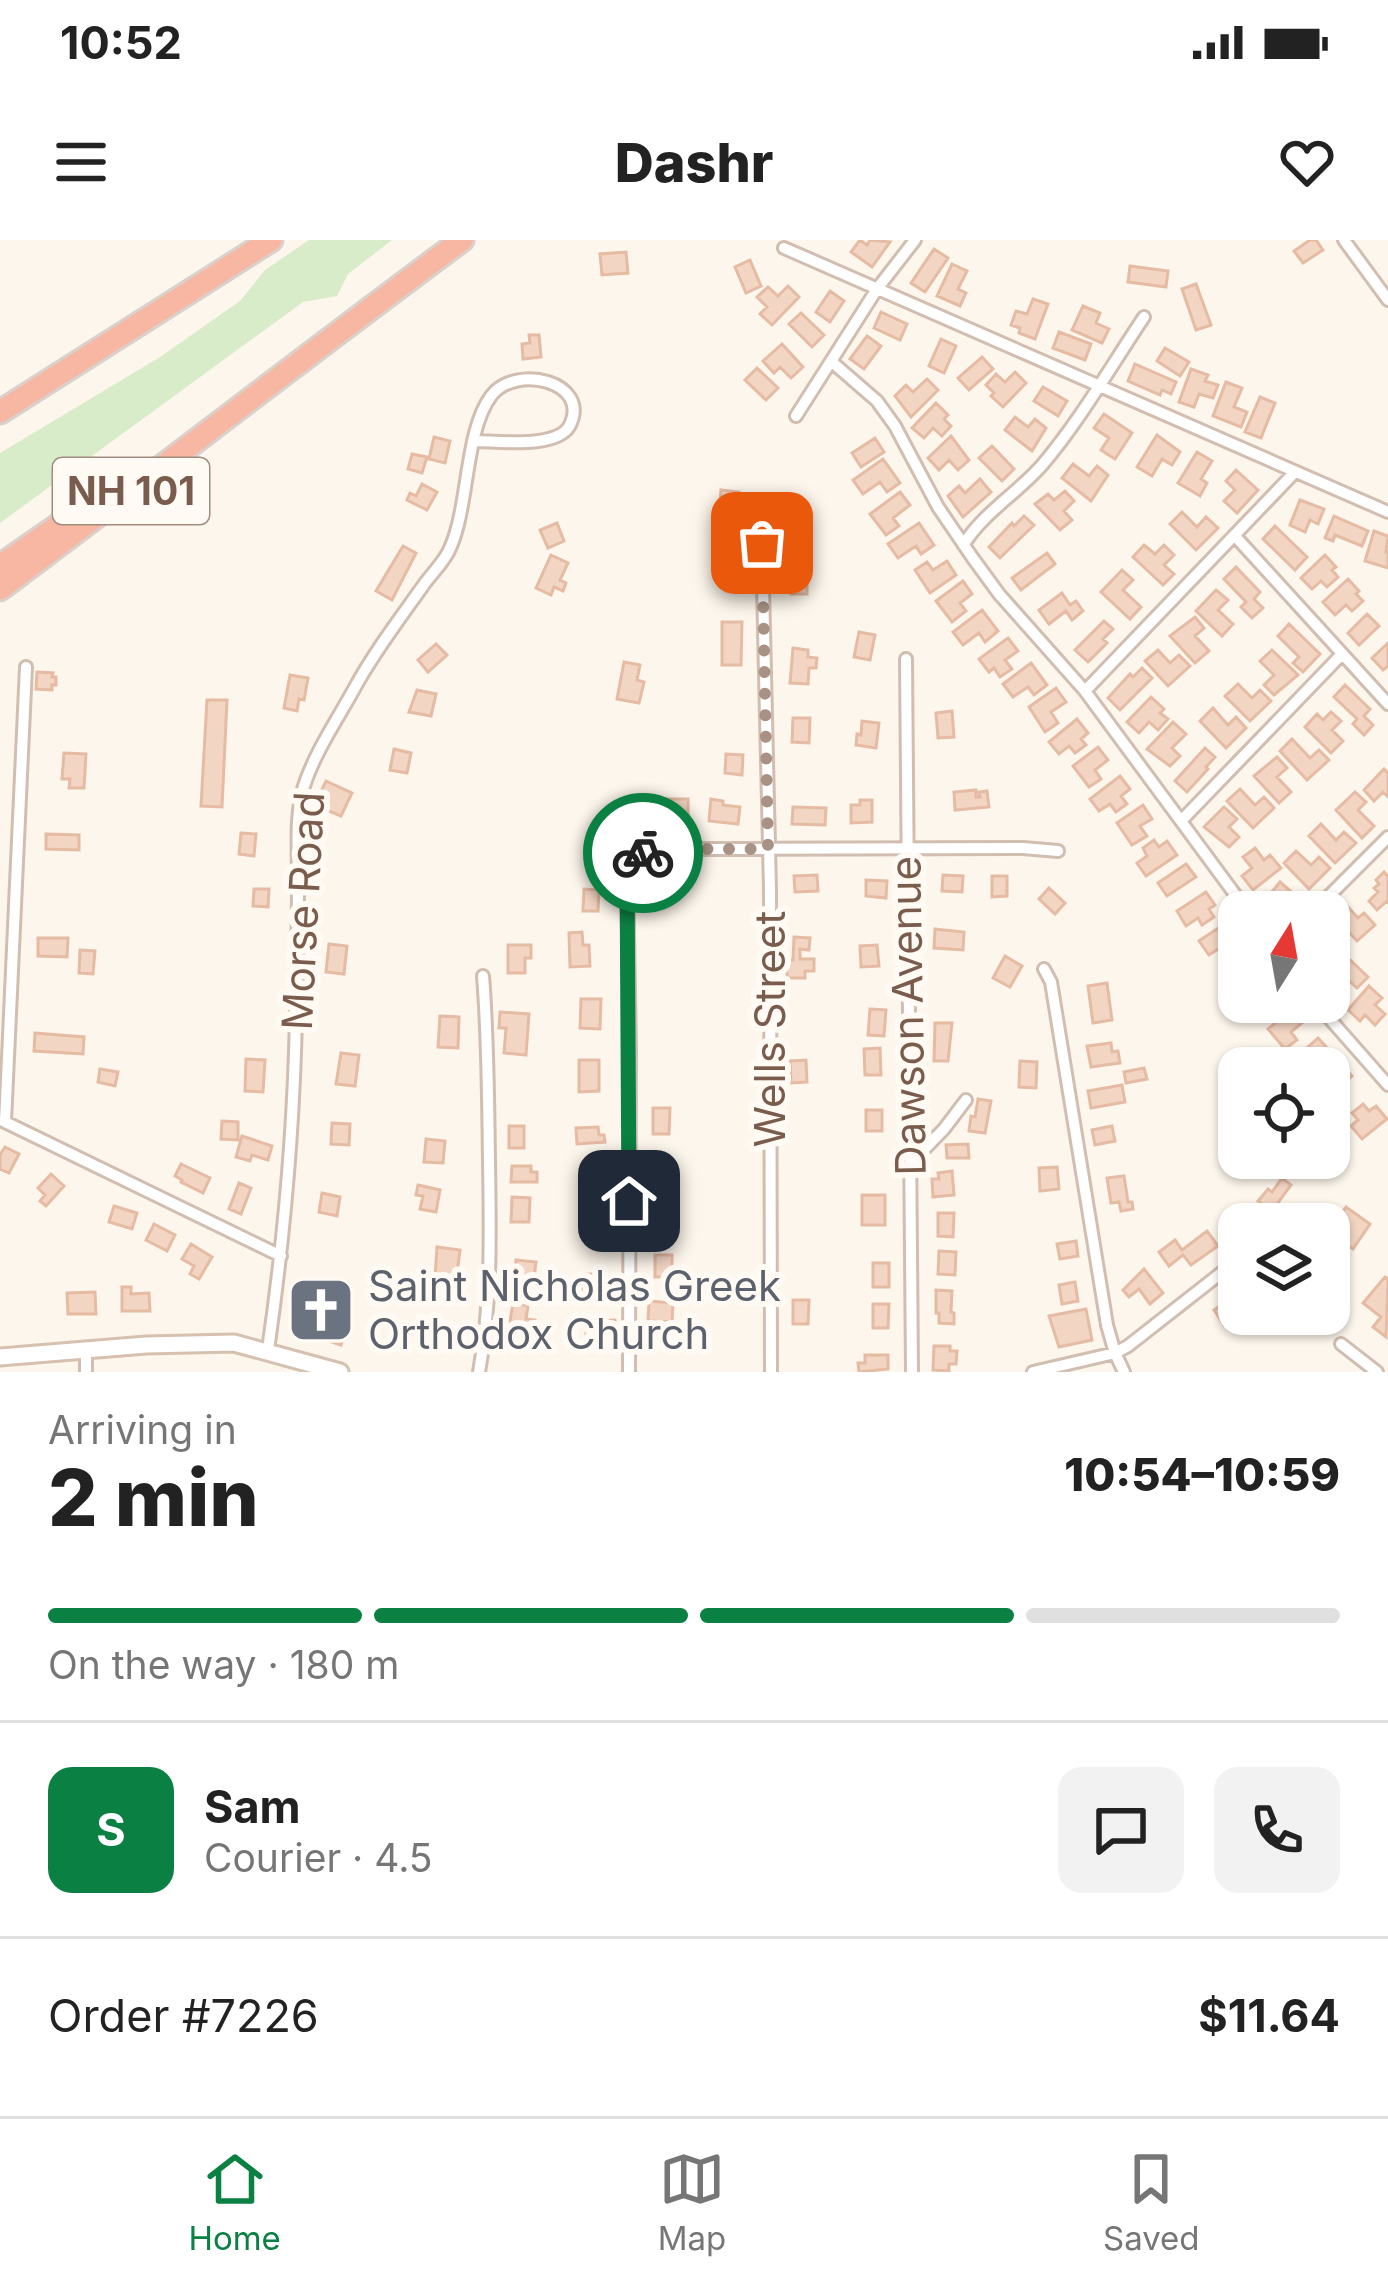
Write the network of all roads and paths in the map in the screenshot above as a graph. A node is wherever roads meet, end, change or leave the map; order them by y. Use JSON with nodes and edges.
{"nodes":[{"id":1,"x":271,"y":240,"type":"edge"},
{"id":2,"x":463,"y":240,"type":"edge"},
{"id":3,"x":915,"y":240,"type":"edge"},
{"id":4,"x":1344,"y":240,"type":"edge"},
{"id":5,"x":784,"y":248,"type":"dead end"},
{"id":6,"x":877,"y":289,"type":"junction"},
{"id":7,"x":1388,"y":300,"type":"edge"},
{"id":8,"x":1144,"y":317,"type":"dead end"},
{"id":9,"x":832,"y":362,"type":"junction"},
{"id":10,"x":1098,"y":386,"type":"junction"},
{"id":11,"x":259,"y":391,"type":"junction"},
{"id":12,"x":0,"y":412,"type":"edge"},
{"id":13,"x":796,"y":416,"type":"dead end"},
{"id":14,"x":475,"y":442,"type":"junction"},
{"id":15,"x":1295,"y":472,"type":"junction"},
{"id":16,"x":1388,"y":512,"type":"edge"},
{"id":17,"x":1235,"y":536,"type":"junction"},
{"id":18,"x":762,"y":543,"type":"dead end"},
{"id":19,"x":964,"y":544,"type":"junction"},
{"id":20,"x":0,"y":566,"type":"edge"},
{"id":21,"x":0,"y":589,"type":"edge"},
{"id":22,"x":1342,"y":654,"type":"junction"},
{"id":23,"x":906,"y":659,"type":"dead end"},
{"id":24,"x":26,"y":668,"type":"dead end"},
{"id":25,"x":1085,"y":691,"type":"junction"},
{"id":26,"x":1388,"y":704,"type":"edge"},
{"id":27,"x":1181,"y":821,"type":"junction"},
{"id":28,"x":1388,"y":837,"type":"edge"},
{"id":29,"x":768,"y":849,"type":"junction"},
{"id":30,"x":906,"y":849,"type":"junction"},
{"id":31,"x":1058,"y":851,"type":"dead end"},
{"id":32,"x":1233,"y":891,"type":"edge"},
{"id":33,"x":1334,"y":891,"type":"edge"},
{"id":34,"x":1044,"y":969,"type":"dead end"},
{"id":35,"x":483,"y":976,"type":"dead end"},
{"id":36,"x":1334,"y":1023,"type":"edge"},
{"id":37,"x":1388,"y":1083,"type":"edge"},
{"id":38,"x":966,"y":1100,"type":"dead end"},
{"id":39,"x":3,"y":1121,"type":"edge"},
{"id":40,"x":909,"y":1165,"type":"junction"},
{"id":41,"x":280,"y":1256,"type":"junction"},
{"id":42,"x":1218,"y":1276,"type":"edge"},
{"id":43,"x":1341,"y":1344,"type":"dead end"},
{"id":44,"x":86,"y":1349,"type":"junction"},
{"id":45,"x":268,"y":1350,"type":"junction"},
{"id":46,"x":1114,"y":1353,"type":"junction"},
{"id":47,"x":0,"y":1357,"type":"edge"},
{"id":48,"x":86,"y":1372,"type":"edge"},
{"id":49,"x":340,"y":1372,"type":"edge"},
{"id":50,"x":479,"y":1372,"type":"edge"},
{"id":51,"x":629,"y":1372,"type":"edge"},
{"id":52,"x":771,"y":1372,"type":"edge"},
{"id":53,"x":912,"y":1372,"type":"edge"},
{"id":54,"x":1033,"y":1372,"type":"edge"},
{"id":55,"x":1124,"y":1372,"type":"edge"},
{"id":56,"x":1377,"y":1372,"type":"edge"}],
"edges":[{"from":1,"to":12,"type":"highway"},
{"from":2,"to":11,"type":"highway","number":"NH 101"},
{"from":3,"to":6,"type":"street"},
{"from":4,"to":7,"type":"street"},
{"from":5,"to":6,"type":"street"},
{"from":6,"to":9,"type":"street"},
{"from":6,"to":10,"type":"street"},
{"from":8,"to":10,"type":"street"},
{"from":9,"to":13,"type":"street"},
{"from":9,"to":19,"type":"street"},
{"from":10,"to":15,"type":"street"},
{"from":10,"to":19,"type":"street"},
{"from":11,"to":20,"type":"highway"},
{"from":11,"to":21,"type":"highway","number":"NH 101"},
{"from":14,"to":14,"type":"street","name":"Morse Road"},
{"from":14,"to":41,"type":"street","name":"Morse Road"},
{"from":15,"to":16,"type":"street"},
{"from":15,"to":17,"type":"street"},
{"from":17,"to":22,"type":"street"},
{"from":17,"to":25,"type":"street"},
{"from":18,"to":29,"type":"street","name":"Wells Street"},
{"from":19,"to":25,"type":"street"},
{"from":22,"to":26,"type":"street"},
{"from":22,"to":27,"type":"street"},
{"from":23,"to":30,"type":"street","name":"Dawson Avenue"},
{"from":24,"to":39,"type":"street"},
{"from":25,"to":27,"type":"street"},
{"from":27,"to":32,"type":"street"},
{"from":28,"to":33,"type":"street"},
{"from":29,"to":30,"type":"street"},
{"from":29,"to":51,"type":"street"},
{"from":29,"to":52,"type":"street","name":"Wells Street"},
{"from":30,"to":31,"type":"street"},
{"from":30,"to":40,"type":"street","name":"Dawson Avenue"},
{"from":34,"to":46,"type":"street"},
{"from":35,"to":50,"type":"street"},
{"from":36,"to":37,"type":"street"},
{"from":38,"to":40,"type":"street"},
{"from":39,"to":41,"type":"street"},
{"from":40,"to":53,"type":"street","name":"Dawson Avenue"},
{"from":41,"to":45,"type":"street","name":"Morse Road"},
{"from":42,"to":46,"type":"street"},
{"from":43,"to":56,"type":"street"},
{"from":44,"to":45,"type":"street"},
{"from":44,"to":47,"type":"street"},
{"from":44,"to":48,"type":"street"},
{"from":45,"to":49,"type":"street"},
{"from":46,"to":54,"type":"street"},
{"from":46,"to":55,"type":"street"}]}
